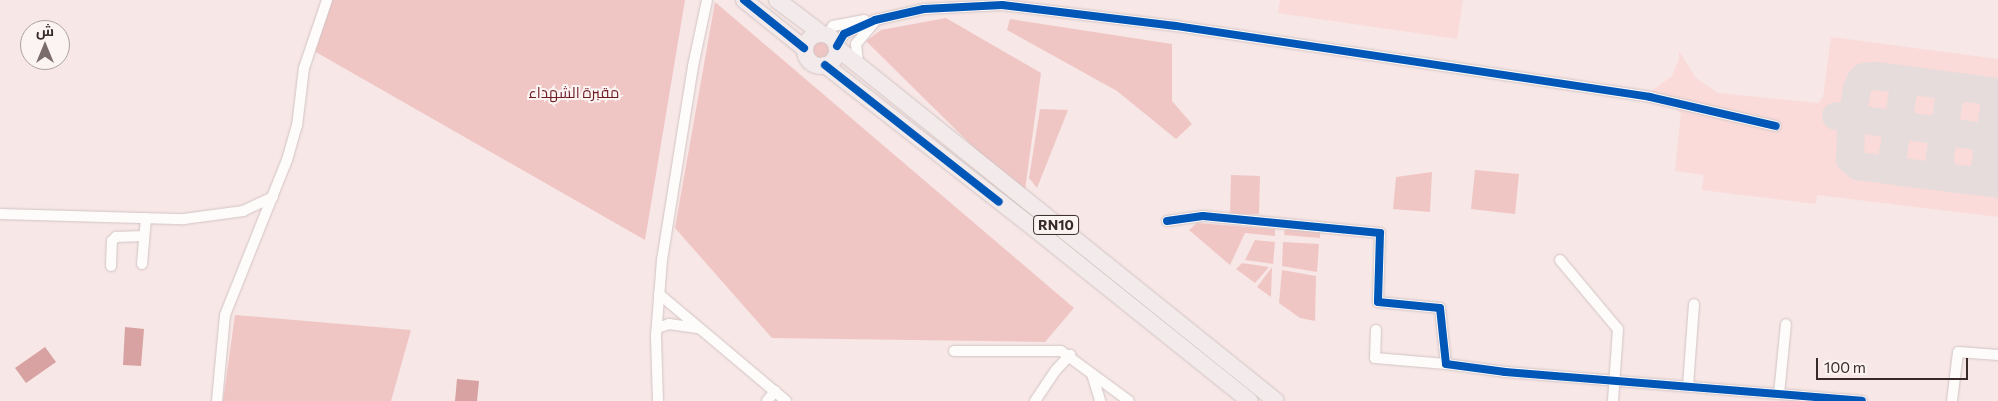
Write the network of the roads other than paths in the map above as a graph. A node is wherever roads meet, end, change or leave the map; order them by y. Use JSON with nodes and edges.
{"nodes":[{"id":1,"x":327,"y":0,"type":"edge"},
{"id":2,"x":707,"y":0,"type":"edge"},
{"id":3,"x":744,"y":0,"type":"edge"},
{"id":4,"x":777,"y":0,"type":"edge"},
{"id":5,"x":875,"y":20,"type":"junction"},
{"id":6,"x":831,"y":40,"type":"junction"},
{"id":7,"x":804,"y":48,"type":"junction"},
{"id":8,"x":858,"y":63,"type":"junction"},
{"id":9,"x":825,"y":65,"type":"junction"},
{"id":10,"x":1776,"y":126,"type":"dead end"},
{"id":11,"x":273,"y":197,"type":"junction"},
{"id":12,"x":0,"y":214,"type":"edge"},
{"id":13,"x":146,"y":218,"type":"junction"},
{"id":14,"x":1166,"y":221,"type":"dead end"},
{"id":15,"x":144,"y":236,"type":"junction"},
{"id":16,"x":1560,"y":260,"type":"dead end"},
{"id":17,"x":142,"y":264,"type":"dead end"},
{"id":18,"x":111,"y":266,"type":"dead end"},
{"id":19,"x":659,"y":294,"type":"junction"},
{"id":20,"x":1694,"y":304,"type":"dead end"},
{"id":21,"x":1786,"y":324,"type":"dead end"},
{"id":22,"x":657,"y":328,"type":"junction"},
{"id":23,"x":699,"y":328,"type":"junction"},
{"id":24,"x":1376,"y":330,"type":"dead end"},
{"id":25,"x":954,"y":352,"type":"dead end"},
{"id":26,"x":1070,"y":355,"type":"junction"},
{"id":27,"x":1998,"y":355,"type":"edge"},
{"id":28,"x":1446,"y":364,"type":"junction"},
{"id":29,"x":1092,"y":374,"type":"junction"},
{"id":30,"x":1615,"y":380,"type":"junction"},
{"id":31,"x":1688,"y":386,"type":"junction"},
{"id":32,"x":775,"y":391,"type":"junction"},
{"id":33,"x":1779,"y":394,"type":"junction"},
{"id":34,"x":1799,"y":398,"type":"edge"},
{"id":35,"x":217,"y":401,"type":"edge"},
{"id":36,"x":658,"y":401,"type":"edge"},
{"id":37,"x":768,"y":401,"type":"edge"},
{"id":38,"x":786,"y":401,"type":"edge"},
{"id":39,"x":1035,"y":401,"type":"edge"},
{"id":40,"x":1100,"y":401,"type":"edge"},
{"id":41,"x":1129,"y":401,"type":"edge"},
{"id":42,"x":1250,"y":401,"type":"edge"},
{"id":43,"x":1276,"y":401,"type":"edge"},
{"id":44,"x":1613,"y":401,"type":"edge"},
{"id":45,"x":1862,"y":401,"type":"edge"},
{"id":46,"x":1952,"y":401,"type":"edge"}],
"edges":[{"from":1,"to":11,"type":"street"},
{"from":2,"to":19,"type":"street"},
{"from":3,"to":7,"type":"main road","number":"RN10"},
{"from":4,"to":6,"type":"main road","number":"RN10"},
{"from":5,"to":6,"type":"street"},
{"from":5,"to":8,"type":"street"},
{"from":5,"to":10,"type":"street"},
{"from":6,"to":7,"type":"main road"},
{"from":6,"to":8,"type":"main road","number":"RN10"},
{"from":6,"to":9,"type":"main road"},
{"from":7,"to":9,"type":"main road","number":"RN10"},
{"from":8,"to":43,"type":"main road","number":"RN10"},
{"from":9,"to":42,"type":"main road","number":"RN10"},
{"from":11,"to":13,"type":"street"},
{"from":11,"to":35,"type":"street"},
{"from":12,"to":13,"type":"street"},
{"from":13,"to":15,"type":"street"},
{"from":14,"to":28,"type":"street"},
{"from":15,"to":17,"type":"street"},
{"from":15,"to":18,"type":"street"},
{"from":16,"to":30,"type":"street"},
{"from":19,"to":22,"type":"street"},
{"from":19,"to":23,"type":"street"},
{"from":20,"to":31,"type":"street"},
{"from":21,"to":33,"type":"street"},
{"from":22,"to":23,"type":"street"},
{"from":22,"to":36,"type":"street"},
{"from":23,"to":32,"type":"street"},
{"from":24,"to":28,"type":"street"},
{"from":25,"to":26,"type":"street"},
{"from":26,"to":29,"type":"street"},
{"from":26,"to":39,"type":"street"},
{"from":27,"to":46,"type":"street"},
{"from":28,"to":30,"type":"street"},
{"from":29,"to":40,"type":"street"},
{"from":29,"to":41,"type":"street"},
{"from":30,"to":31,"type":"street"},
{"from":30,"to":44,"type":"street"},
{"from":31,"to":33,"type":"street"},
{"from":32,"to":37,"type":"street"},
{"from":32,"to":38,"type":"street"},
{"from":33,"to":34,"type":"street"},
{"from":34,"to":45,"type":"street"}]}
